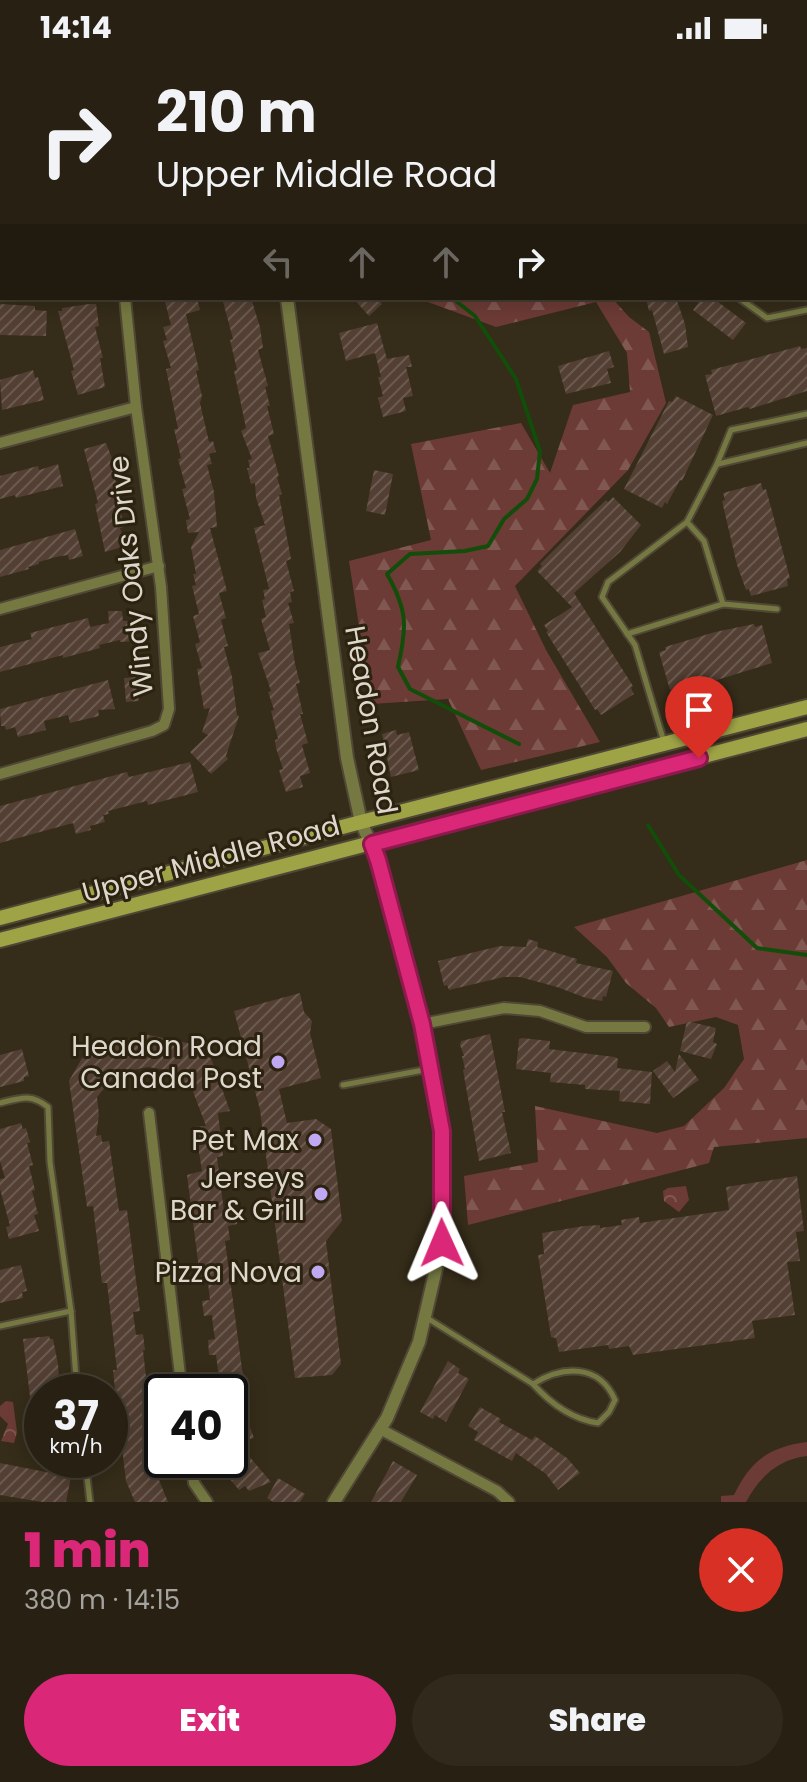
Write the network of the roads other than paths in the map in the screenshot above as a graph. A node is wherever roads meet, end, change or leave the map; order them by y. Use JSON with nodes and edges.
{"nodes":[{"id":1,"x":125,"y":300,"type":"edge"},
{"id":2,"x":287,"y":300,"type":"edge"},
{"id":3,"x":742,"y":300,"type":"edge"},
{"id":4,"x":807,"y":310,"type":"edge"},
{"id":5,"x":136,"y":407,"type":"junction"},
{"id":6,"x":807,"y":414,"type":"edge"},
{"id":7,"x":0,"y":443,"type":"edge"},
{"id":8,"x":807,"y":443,"type":"edge"},
{"id":9,"x":717,"y":464,"type":"junction"},
{"id":10,"x":687,"y":522,"type":"junction"},
{"id":11,"x":159,"y":566,"type":"junction"},
{"id":12,"x":723,"y":604,"type":"junction"},
{"id":13,"x":0,"y":609,"type":"edge"},
{"id":14,"x":777,"y":609,"type":"dead end"},
{"id":15,"x":627,"y":634,"type":"junction"},
{"id":16,"x":807,"y":707,"type":"edge"},
{"id":17,"x":807,"y":729,"type":"edge"},
{"id":18,"x":664,"y":744,"type":"junction"},
{"id":19,"x":0,"y":774,"type":"edge"},
{"id":20,"x":361,"y":822,"type":"junction"},
{"id":21,"x":372,"y":844,"type":"junction"},
{"id":22,"x":0,"y":918,"type":"edge"},
{"id":23,"x":0,"y":940,"type":"edge"},
{"id":24,"x":422,"y":1024,"type":"junction"},
{"id":25,"x":645,"y":1027,"type":"dead end"},
{"id":26,"x":430,"y":1069,"type":"junction"},
{"id":27,"x":343,"y":1085,"type":"dead end"},
{"id":28,"x":0,"y":1103,"type":"edge"},
{"id":29,"x":149,"y":1113,"type":"dead end"},
{"id":30,"x":71,"y":1311,"type":"junction"},
{"id":31,"x":426,"y":1318,"type":"junction"},
{"id":32,"x":0,"y":1326,"type":"edge"},
{"id":33,"x":76,"y":1374,"type":"edge"},
{"id":34,"x":180,"y":1374,"type":"edge"},
{"id":35,"x":533,"y":1384,"type":"junction"},
{"id":36,"x":380,"y":1429,"type":"junction"},
{"id":37,"x":87,"y":1478,"type":"edge"},
{"id":38,"x":193,"y":1478,"type":"edge"},
{"id":39,"x":90,"y":1502,"type":"edge"},
{"id":40,"x":207,"y":1502,"type":"edge"},
{"id":41,"x":334,"y":1502,"type":"edge"},
{"id":42,"x":509,"y":1502,"type":"edge"}],
"edges":[{"from":1,"to":5,"type":"street","name":"Windy Oaks Drive"},
{"from":2,"to":20,"type":"street","name":"Headon Road"},
{"from":3,"to":4,"type":"lane"},
{"from":5,"to":7,"type":"street"},
{"from":5,"to":11,"type":"street","name":"Windy Oaks Drive"},
{"from":6,"to":9,"type":"lane"},
{"from":8,"to":9,"type":"lane"},
{"from":9,"to":10,"type":"lane"},
{"from":10,"to":12,"type":"lane"},
{"from":10,"to":15,"type":"lane"},
{"from":11,"to":13,"type":"street"},
{"from":11,"to":19,"type":"street","name":"Windy Oaks Drive"},
{"from":12,"to":14,"type":"lane"},
{"from":12,"to":15,"type":"lane"},
{"from":15,"to":18,"type":"lane"},
{"from":16,"to":18,"type":"main road","name":"Upper Middle Road"},
{"from":17,"to":21,"type":"main road","name":"Upper Middle Road"},
{"from":18,"to":20,"type":"main road","name":"Upper Middle Road"},
{"from":20,"to":21,"type":"street","name":"Headon Road"},
{"from":20,"to":22,"type":"main road","name":"Upper Middle Road"},
{"from":21,"to":23,"type":"main road","name":"Upper Middle Road"},
{"from":21,"to":24,"type":"street","name":"Headon Road"},
{"from":24,"to":25,"type":"street"},
{"from":24,"to":26,"type":"street","name":"Headon Road"},
{"from":26,"to":27,"type":"lane"},
{"from":26,"to":31,"type":"street","name":"Headon Road"},
{"from":28,"to":30,"type":"lane"},
{"from":29,"to":34,"type":"street"},
{"from":30,"to":32,"type":"lane"},
{"from":30,"to":33,"type":"lane"},
{"from":31,"to":35,"type":"lane"},
{"from":31,"to":36,"type":"street","name":"Headon Road"},
{"from":35,"to":35,"type":"lane"},
{"from":36,"to":41,"type":"street","name":"Headon Road"},
{"from":36,"to":42,"type":"street"},
{"from":37,"to":39,"type":"lane"},
{"from":38,"to":40,"type":"street"}]}
